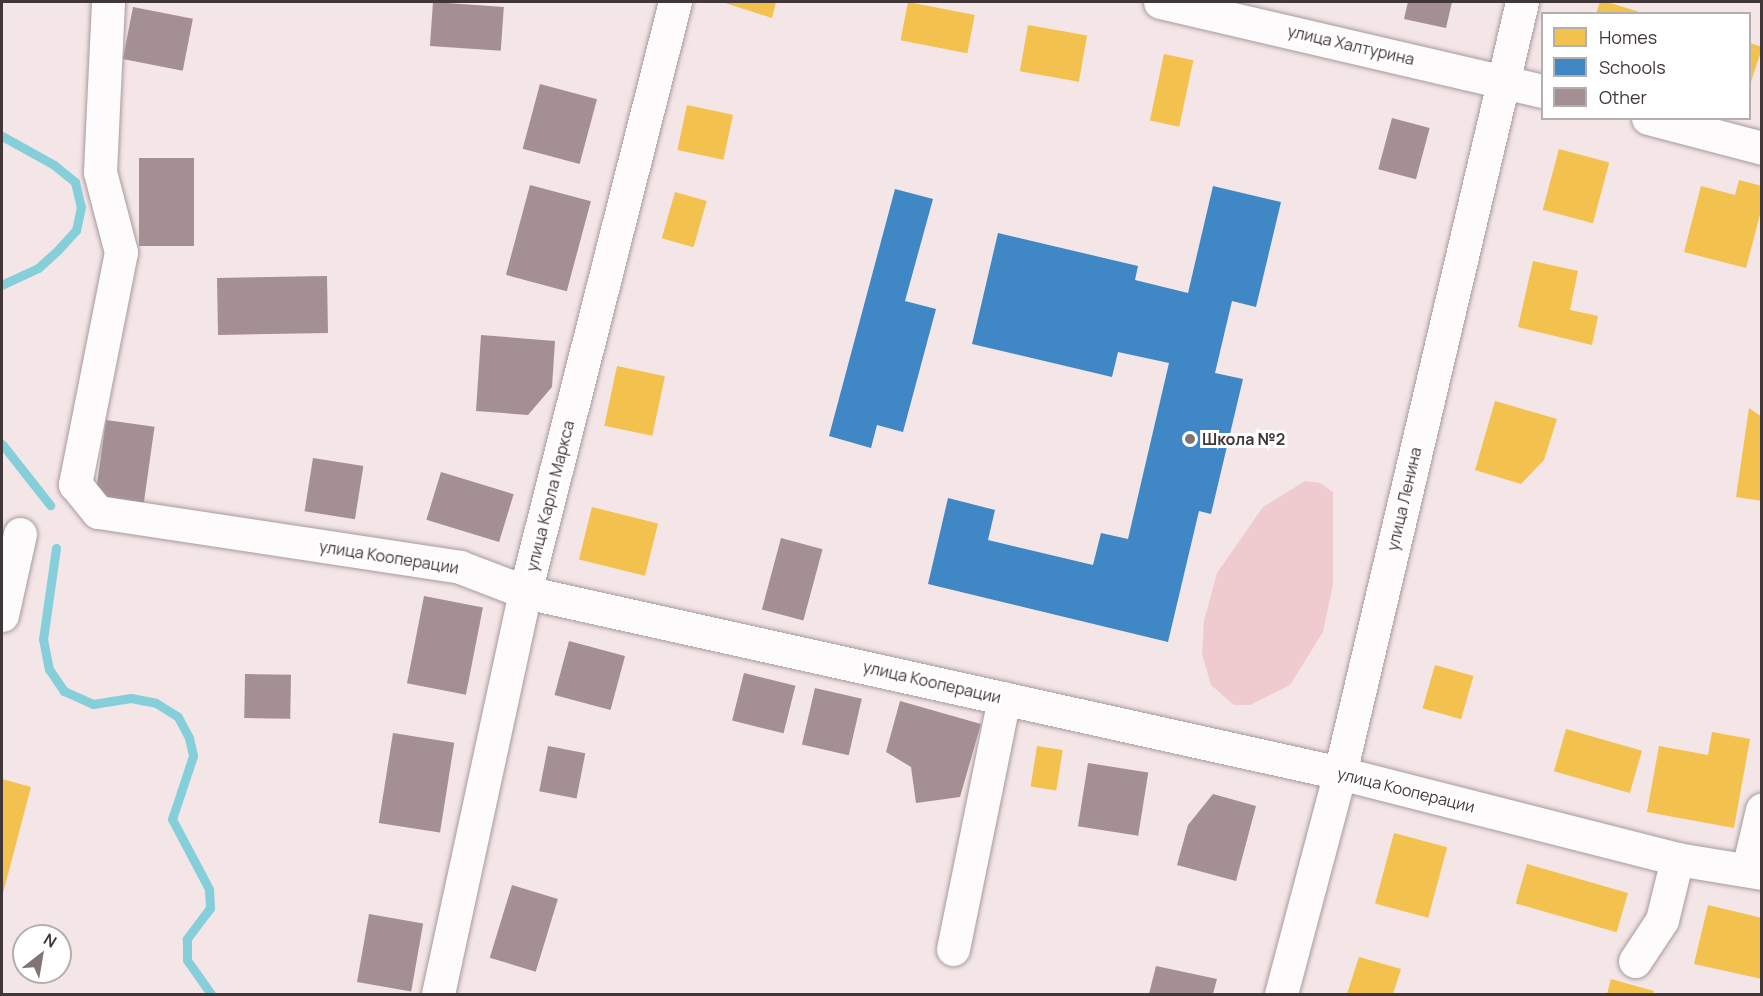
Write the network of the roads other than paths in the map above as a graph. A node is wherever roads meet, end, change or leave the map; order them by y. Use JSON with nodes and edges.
{"nodes":[{"id":1,"x":108,"y":2,"type":"edge"},
{"id":2,"x":675,"y":2,"type":"edge"},
{"id":3,"x":1160,"y":2,"type":"edge"},
{"id":4,"x":1521,"y":2,"type":"edge"},
{"id":5,"x":1502,"y":80,"type":"junction"},
{"id":6,"x":1541,"y":91,"type":"edge"},
{"id":7,"x":1656,"y":120,"type":"edge"},
{"id":8,"x":1761,"y":148,"type":"edge"},
{"id":9,"x":20,"y":534,"type":"dead end"},
{"id":10,"x":525,"y":592,"type":"junction"},
{"id":11,"x":2,"y":615,"type":"edge"},
{"id":12,"x":1004,"y":698,"type":"junction"},
{"id":13,"x":1340,"y":773,"type":"junction"},
{"id":14,"x":1761,"y":810,"type":"edge"},
{"id":15,"x":1677,"y":859,"type":"junction"},
{"id":16,"x":1755,"y":871,"type":"edge"},
{"id":17,"x":953,"y":949,"type":"dead end"},
{"id":18,"x":1635,"y":961,"type":"dead end"},
{"id":19,"x":438,"y":994,"type":"edge"},
{"id":20,"x":1281,"y":994,"type":"edge"}],
"edges":[{"from":1,"to":10,"type":"street","name":"улица Кооперации"},
{"from":2,"to":10,"type":"street","name":"улица Карла Маркса"},
{"from":3,"to":5,"type":"street","name":"улица Халтурина"},
{"from":4,"to":5,"type":"street","name":"улица Ленина"},
{"from":5,"to":6,"type":"street","name":"улица Халтурина"},
{"from":5,"to":13,"type":"street","name":"улица Ленина"},
{"from":7,"to":8,"type":"street"},
{"from":9,"to":11,"type":"street"},
{"from":10,"to":12,"type":"street","name":"улица Кооперации"},
{"from":10,"to":19,"type":"street","name":"улица Карла Маркса"},
{"from":12,"to":13,"type":"street","name":"улица Кооперации"},
{"from":12,"to":17,"type":"street"},
{"from":13,"to":15,"type":"street","name":"улица Кооперации"},
{"from":13,"to":20,"type":"street","name":"улица Ленина"},
{"from":14,"to":16,"type":"street"},
{"from":15,"to":16,"type":"street","name":"улица Кооперации"},
{"from":15,"to":18,"type":"street"}]}
